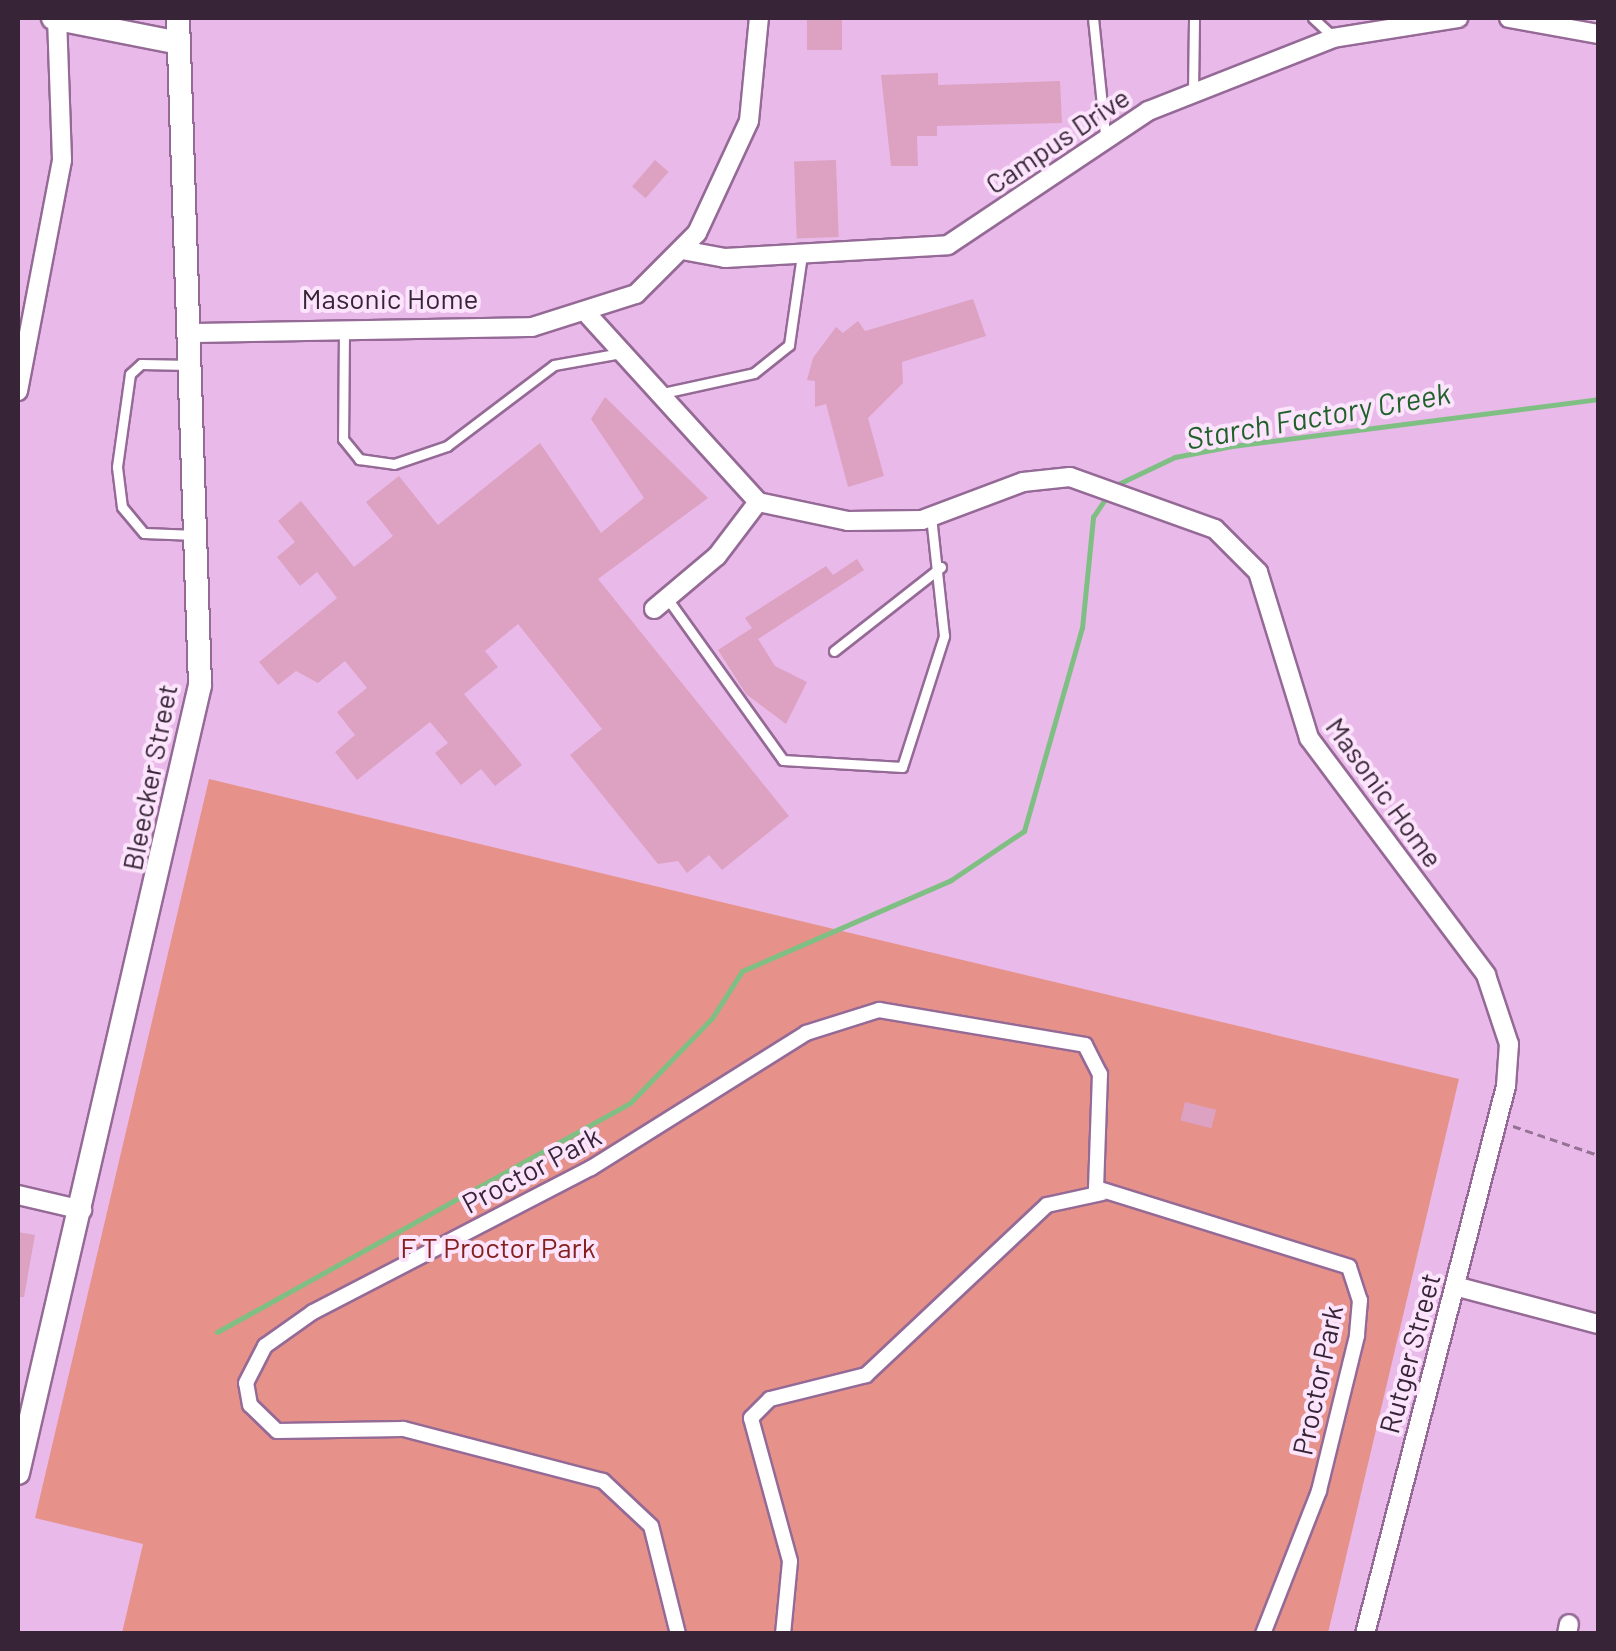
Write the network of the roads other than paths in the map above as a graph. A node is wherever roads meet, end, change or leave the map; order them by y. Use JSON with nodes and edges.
{"nodes":[{"id":1,"x":56,"y":18,"type":"edge"},
{"id":2,"x":178,"y":18,"type":"edge"},
{"id":3,"x":759,"y":18,"type":"edge"},
{"id":4,"x":1093,"y":18,"type":"edge"},
{"id":5,"x":1194,"y":18,"type":"edge"},
{"id":6,"x":1313,"y":18,"type":"edge"},
{"id":7,"x":1458,"y":18,"type":"edge"},
{"id":8,"x":1509,"y":18,"type":"edge"},
{"id":9,"x":1598,"y":34,"type":"edge"},
{"id":10,"x":1334,"y":38,"type":"junction"},
{"id":11,"x":179,"y":43,"type":"junction"},
{"id":12,"x":1193,"y":92,"type":"junction"},
{"id":13,"x":1105,"y":134,"type":"junction"},
{"id":14,"x":682,"y":250,"type":"junction"},
{"id":15,"x":802,"y":255,"type":"junction"},
{"id":16,"x":588,"y":316,"type":"junction"},
{"id":17,"x":344,"y":325,"type":"junction"},
{"id":18,"x":190,"y":333,"type":"junction"},
{"id":19,"x":624,"y":353,"type":"junction"},
{"id":20,"x":192,"y":365,"type":"junction"},
{"id":21,"x":20,"y":370,"type":"edge"},
{"id":22,"x":18,"y":391,"type":"edge"},
{"id":23,"x":660,"y":394,"type":"junction"},
{"id":24,"x":758,"y":502,"type":"junction"},
{"id":25,"x":930,"y":518,"type":"junction"},
{"id":26,"x":198,"y":535,"type":"junction"},
{"id":27,"x":941,"y":568,"type":"junction"},
{"id":28,"x":660,"y":604,"type":"joint"},
{"id":29,"x":834,"y":651,"type":"dead end"},
{"id":30,"x":1506,"y":1086,"type":"joint"},
{"id":31,"x":1102,"y":1193,"type":"junction"},
{"id":32,"x":18,"y":1195,"type":"edge"},
{"id":33,"x":82,"y":1210,"type":"junction"},
{"id":34,"x":1455,"y":1286,"type":"junction"},
{"id":35,"x":1598,"y":1324,"type":"edge"},
{"id":36,"x":18,"y":1473,"type":"edge"},
{"id":37,"x":678,"y":1634,"type":"edge"},
{"id":38,"x":783,"y":1634,"type":"edge"},
{"id":39,"x":1264,"y":1634,"type":"edge"},
{"id":40,"x":1364,"y":1634,"type":"edge"}],
"edges":[{"from":1,"to":11,"type":"street"},
{"from":1,"to":21,"type":"street"},
{"from":2,"to":11,"type":"street","name":"Bleecker Street"},
{"from":3,"to":14,"type":"street","name":"Masonic Home"},
{"from":4,"to":13,"type":"lane"},
{"from":5,"to":12,"type":"lane"},
{"from":6,"to":10,"type":"lane"},
{"from":7,"to":10,"type":"street","name":"Campus Drive"},
{"from":8,"to":9,"type":"street"},
{"from":10,"to":12,"type":"street","name":"Campus Drive"},
{"from":11,"to":18,"type":"street","name":"Bleecker Street"},
{"from":12,"to":13,"type":"street","name":"Campus Drive"},
{"from":13,"to":15,"type":"street","name":"Campus Drive"},
{"from":14,"to":15,"type":"street","name":"Campus Drive"},
{"from":14,"to":16,"type":"street","name":"Masonic Home"},
{"from":15,"to":23,"type":"lane"},
{"from":16,"to":17,"type":"street","name":"Masonic Home"},
{"from":16,"to":19,"type":"street"},
{"from":17,"to":18,"type":"street","name":"Masonic Home"},
{"from":17,"to":19,"type":"lane"},
{"from":18,"to":20,"type":"street","name":"Bleecker Street"},
{"from":19,"to":23,"type":"street"},
{"from":20,"to":26,"type":"street","name":"Bleecker Street"},
{"from":20,"to":26,"type":"lane"},
{"from":21,"to":22,"type":"street"},
{"from":23,"to":24,"type":"street"},
{"from":24,"to":25,"type":"street","name":"Masonic Home"},
{"from":24,"to":28,"type":"street"},
{"from":25,"to":27,"type":"lane"},
{"from":25,"to":30,"type":"street","name":"Masonic Home"},
{"from":26,"to":33,"type":"street","name":"Bleecker Street"},
{"from":27,"to":28,"type":"lane"},
{"from":27,"to":29,"type":"lane"},
{"from":30,"to":34,"type":"street","name":"Rutger Street"},
{"from":31,"to":37,"type":"street","name":"Proctor Park"},
{"from":31,"to":38,"type":"street","name":"Proctor Park"},
{"from":31,"to":39,"type":"street","name":"Proctor Park"},
{"from":32,"to":33,"type":"street"},
{"from":33,"to":36,"type":"street","name":"Bleecker Street"},
{"from":34,"to":35,"type":"street"},
{"from":34,"to":40,"type":"street","name":"Rutger Street"}]}
